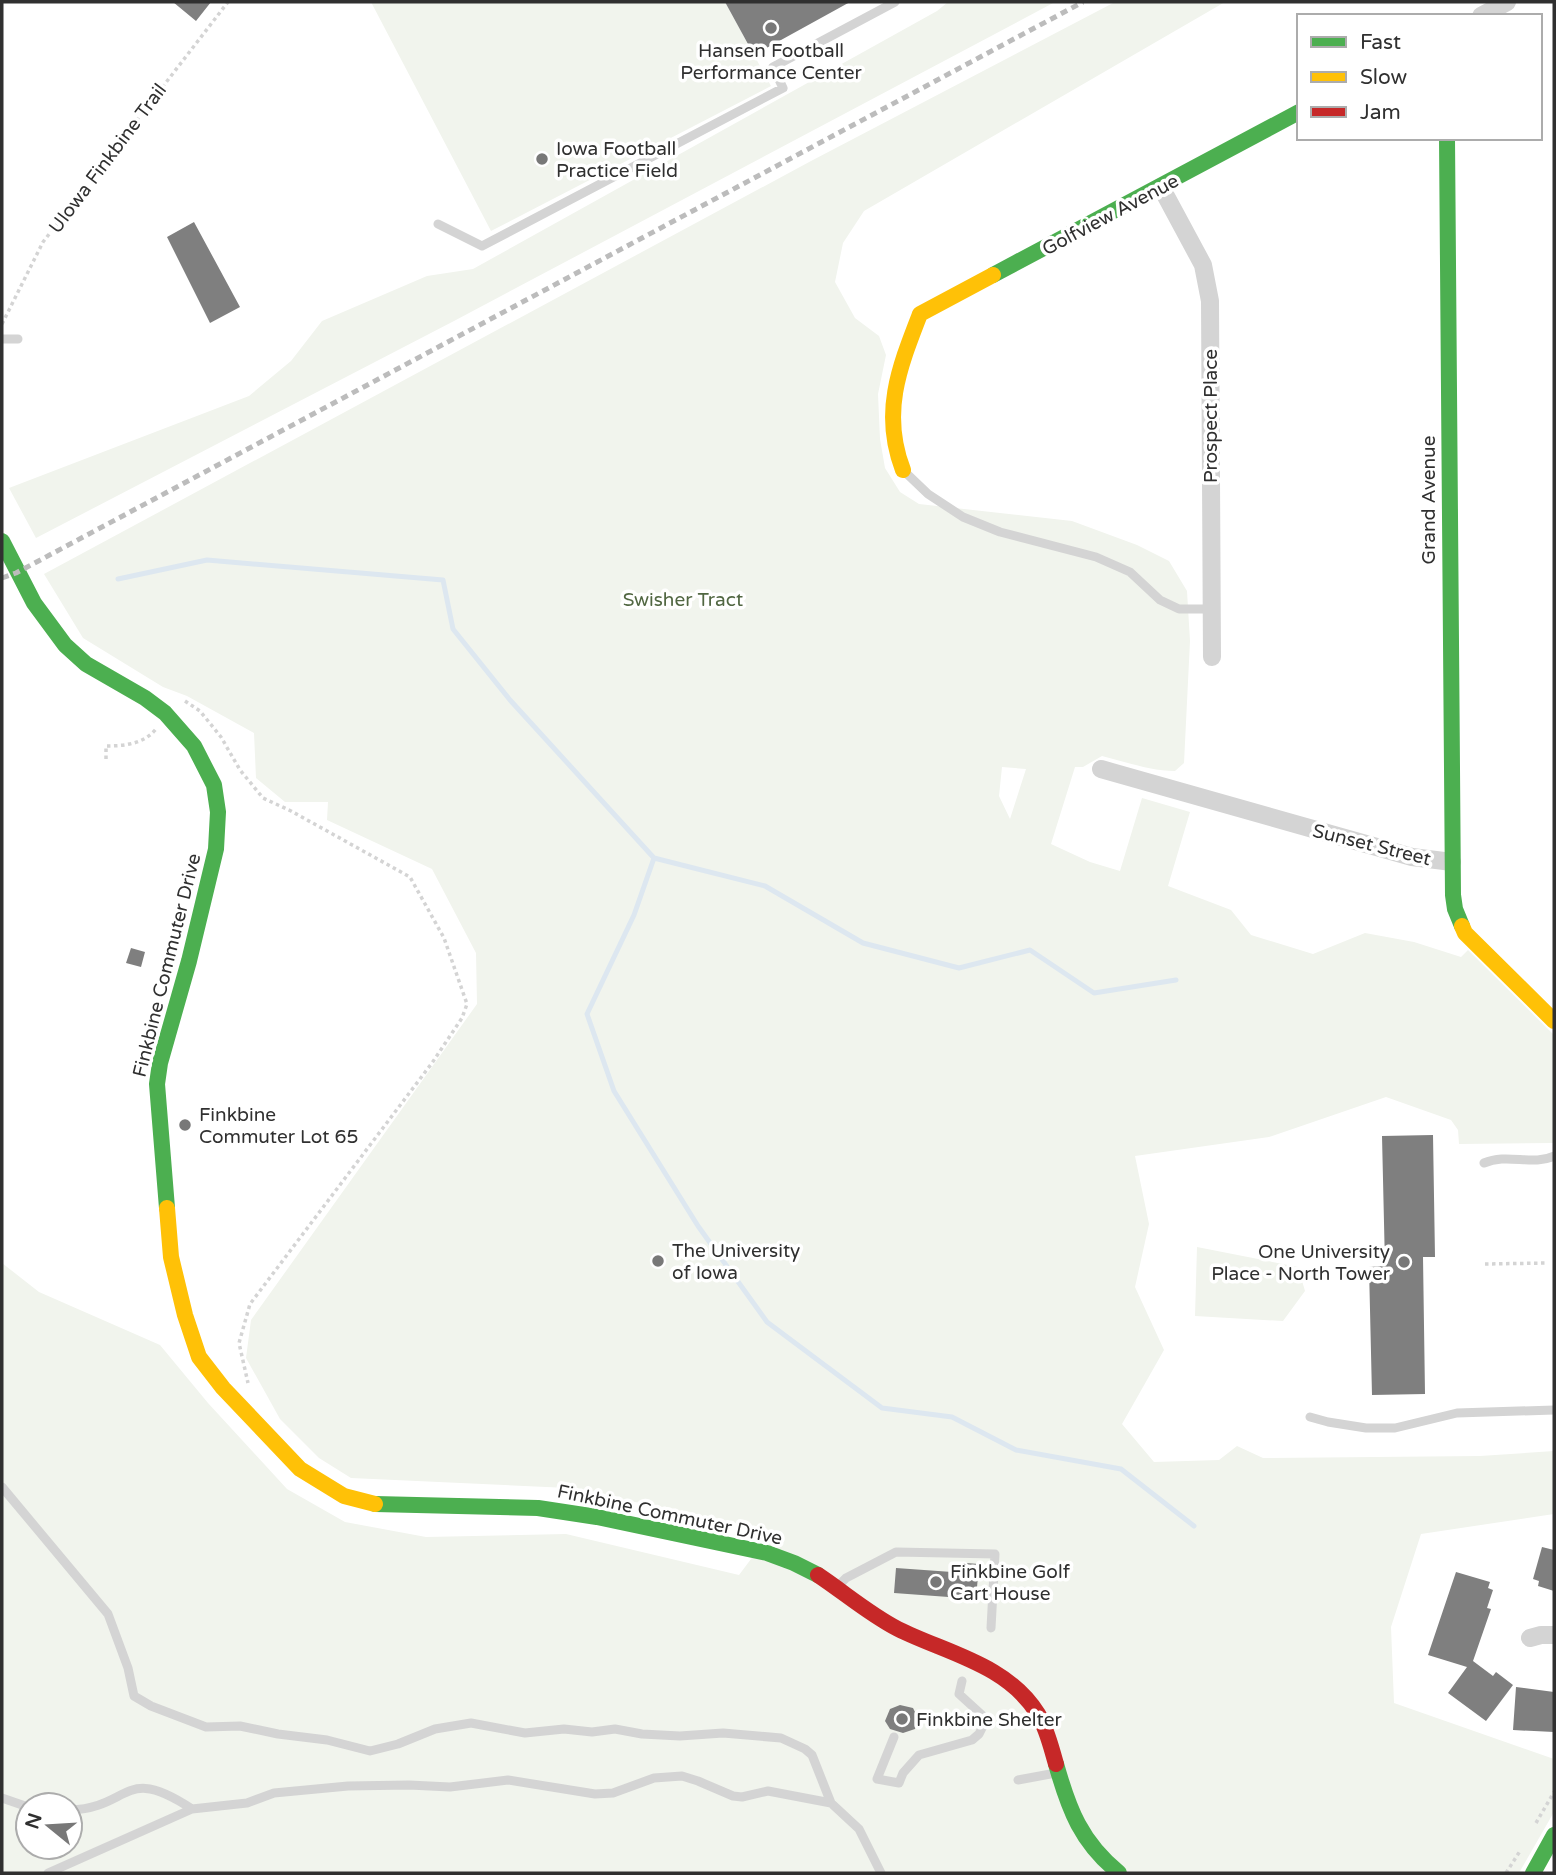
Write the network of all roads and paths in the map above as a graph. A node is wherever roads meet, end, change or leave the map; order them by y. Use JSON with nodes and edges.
{"nodes":[{"id":1,"x":228,"y":2,"type":"edge"},
{"id":2,"x":895,"y":2,"type":"edge"},
{"id":3,"x":1507,"y":2,"type":"edge"},
{"id":4,"x":1485,"y":14,"type":"edge"},
{"id":5,"x":1297,"y":113,"type":"edge"},
{"id":6,"x":1447,"y":140,"type":"edge"},
{"id":7,"x":1161,"y":187,"type":"junction"},
{"id":8,"x":438,"y":224,"type":"dead end"},
{"id":9,"x":2,"y":324,"type":"edge"},
{"id":10,"x":2,"y":339,"type":"edge"},
{"id":11,"x":18,"y":339,"type":"dead end"},
{"id":12,"x":903,"y":470,"type":"joint"},
{"id":13,"x":2,"y":541,"type":"edge"},
{"id":14,"x":1211,"y":609,"type":"junction"},
{"id":15,"x":1212,"y":657,"type":"dead end"},
{"id":16,"x":162,"y":718,"type":"junction"},
{"id":17,"x":106,"y":759,"type":"dead end"},
{"id":18,"x":1101,"y":769,"type":"dead end"},
{"id":19,"x":1452,"y":862,"type":"junction"},
{"id":20,"x":1554,"y":1021,"type":"edge"},
{"id":21,"x":1552,"y":1160,"type":"edge"},
{"id":22,"x":1484,"y":1163,"type":"dead end"},
{"id":23,"x":1547,"y":1263,"type":"dead end"},
{"id":24,"x":1485,"y":1264,"type":"dead end"},
{"id":25,"x":254,"y":1392,"type":"dead end"},
{"id":26,"x":1554,"y":1410,"type":"edge"},
{"id":27,"x":1310,"y":1417,"type":"dead end"},
{"id":28,"x":2,"y":1487,"type":"edge"},
{"id":29,"x":836,"y":1588,"type":"junction"},
{"id":30,"x":991,"y":1628,"type":"dead end"},
{"id":31,"x":1554,"y":1635,"type":"edge"},
{"id":32,"x":1530,"y":1638,"type":"dead end"},
{"id":33,"x":962,"y":1681,"type":"dead end"},
{"id":34,"x":894,"y":1737,"type":"dead end"},
{"id":35,"x":1058,"y":1772,"type":"junction"},
{"id":36,"x":1018,"y":1780,"type":"dead end"},
{"id":37,"x":831,"y":1803,"type":"junction"},
{"id":38,"x":84,"y":1809,"type":"edge"},
{"id":39,"x":192,"y":1809,"type":"junction"},
{"id":40,"x":1554,"y":1835,"type":"edge"},
{"id":41,"x":48,"y":1873,"type":"edge"},
{"id":42,"x":881,"y":1873,"type":"edge"},
{"id":43,"x":1119,"y":1873,"type":"edge"},
{"id":44,"x":1532,"y":1873,"type":"edge"}],
"edges":[{"from":1,"to":9,"type":"path","name":"UIowa Finkbine Trail"},
{"from":2,"to":8,"type":"lane"},
{"from":3,"to":4,"type":"street"},
{"from":5,"to":7,"type":"street","name":"Golfview Avenue"},
{"from":6,"to":19,"type":"street","name":"Grand Avenue"},
{"from":7,"to":12,"type":"street","name":"Golfview Avenue"},
{"from":7,"to":14,"type":"street","name":"Prospect Place"},
{"from":10,"to":11,"type":"lane"},
{"from":12,"to":14,"type":"lane"},
{"from":13,"to":16,"type":"street","name":"Finkbine Commuter Drive"},
{"from":14,"to":15,"type":"street","name":"Prospect Place"},
{"from":16,"to":17,"type":"path"},
{"from":16,"to":25,"type":"path"},
{"from":16,"to":29,"type":"street","name":"Finkbine Commuter Drive"},
{"from":18,"to":19,"type":"street","name":"Sunset Street"},
{"from":19,"to":20,"type":"street","name":"Sunset Street"},
{"from":21,"to":22,"type":"lane"},
{"from":23,"to":24,"type":"path"},
{"from":26,"to":27,"type":"lane"},
{"from":28,"to":37,"type":"lane"},
{"from":29,"to":30,"type":"lane"},
{"from":29,"to":35,"type":"street","name":"Finkbine Commuter Drive"},
{"from":31,"to":32,"type":"street"},
{"from":33,"to":34,"type":"lane"},
{"from":35,"to":36,"type":"lane"},
{"from":35,"to":43,"type":"street","name":"Finkbine Commuter Drive"},
{"from":37,"to":39,"type":"lane"},
{"from":37,"to":42,"type":"lane"},
{"from":38,"to":39,"type":"lane"},
{"from":39,"to":41,"type":"lane"},
{"from":40,"to":44,"type":"street"}]}
